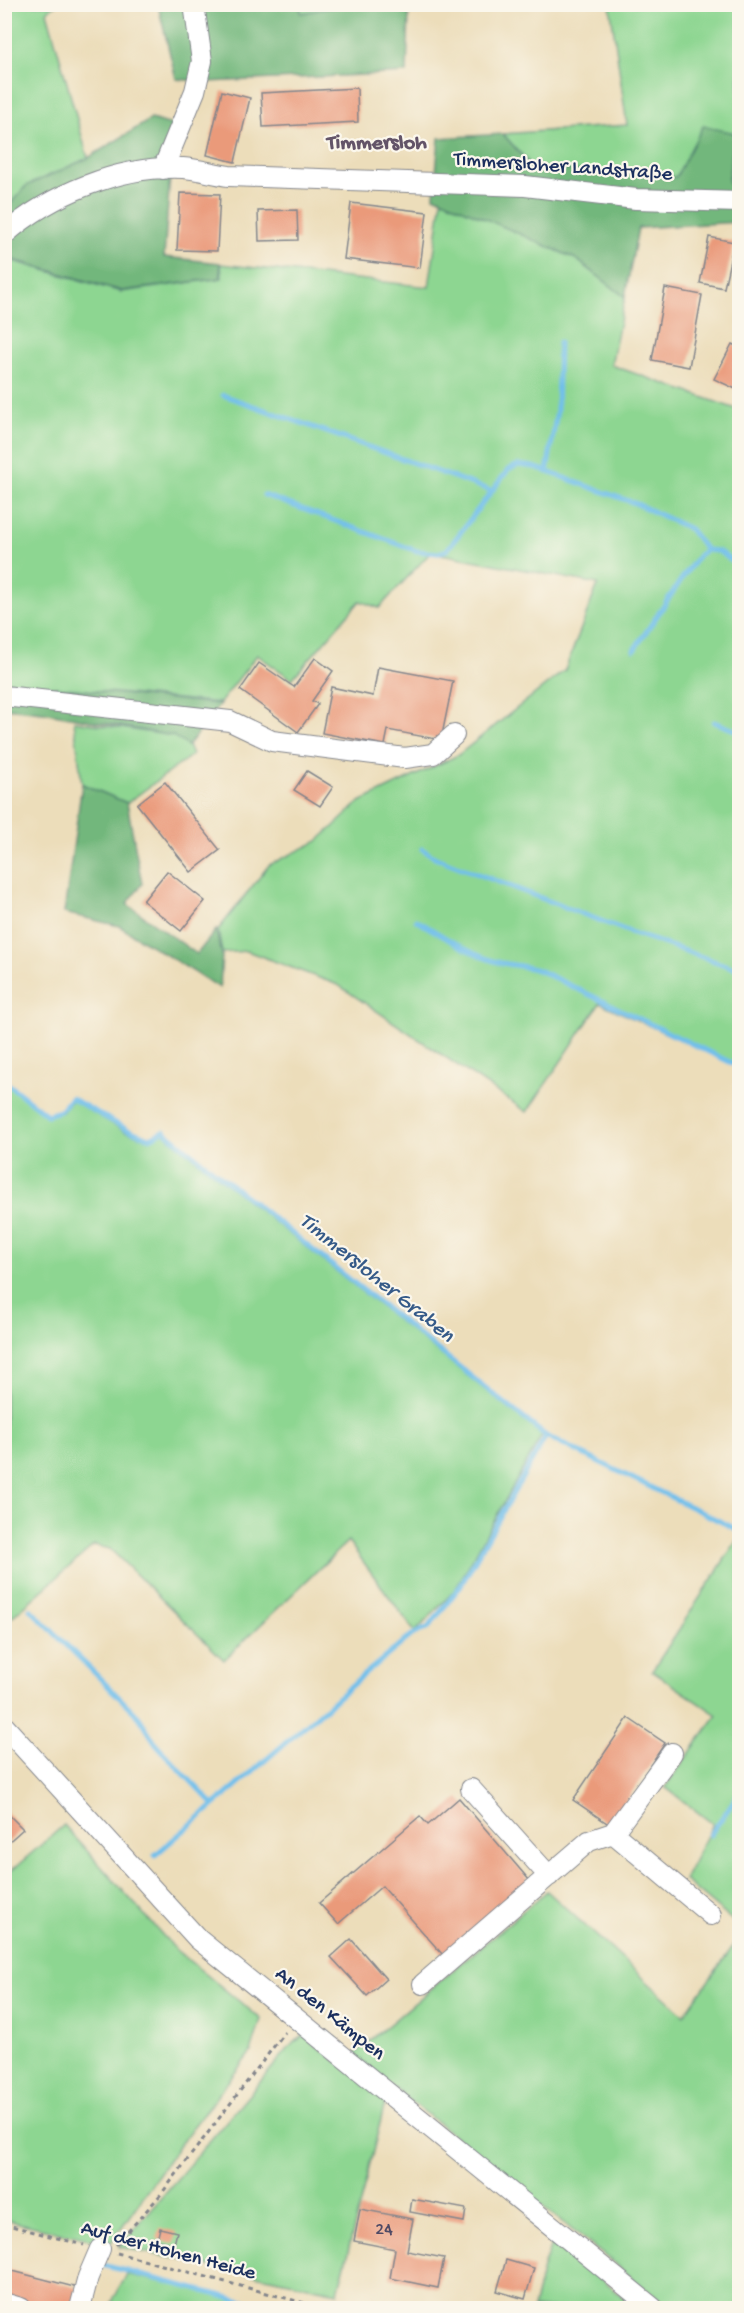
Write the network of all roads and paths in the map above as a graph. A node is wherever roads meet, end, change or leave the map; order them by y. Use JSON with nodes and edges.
{"nodes":[{"id":1,"x":11,"y":4,"type":"edge"},
{"id":2,"x":194,"y":4,"type":"edge"},
{"id":3,"x":4,"y":13,"type":"edge"},
{"id":4,"x":163,"y":169,"type":"junction"},
{"id":5,"x":740,"y":202,"type":"edge"},
{"id":6,"x":4,"y":235,"type":"edge"},
{"id":7,"x":4,"y":696,"type":"edge"},
{"id":8,"x":453,"y":735,"type":"dead end"},
{"id":9,"x":4,"y":1726,"type":"edge"},
{"id":10,"x":672,"y":1753,"type":"dead end"},
{"id":11,"x":471,"y":1789,"type":"dead end"},
{"id":12,"x":613,"y":1833,"type":"junction"},
{"id":13,"x":549,"y":1876,"type":"junction"},
{"id":14,"x":711,"y":1915,"type":"dead end"},
{"id":15,"x":423,"y":1984,"type":"dead end"},
{"id":16,"x":296,"y":2018,"type":"junction"},
{"id":17,"x":4,"y":2224,"type":"edge"},
{"id":18,"x":105,"y":2250,"type":"junction"},
{"id":19,"x":4,"y":2303,"type":"edge"},
{"id":20,"x":21,"y":2308,"type":"edge"},
{"id":21,"x":80,"y":2308,"type":"edge"},
{"id":22,"x":322,"y":2308,"type":"edge"},
{"id":23,"x":653,"y":2308,"type":"edge"}],
"edges":[{"from":1,"to":3,"type":"path"},
{"from":2,"to":4,"type":"street"},
{"from":4,"to":5,"type":"street","name":"Timmersloher Landstraße"},
{"from":4,"to":6,"type":"street","name":"Timmersloher Landstraße"},
{"from":7,"to":8,"type":"street"},
{"from":9,"to":16,"type":"street","name":"An den Kämpen"},
{"from":10,"to":12,"type":"street"},
{"from":11,"to":13,"type":"street"},
{"from":12,"to":13,"type":"street"},
{"from":12,"to":14,"type":"street"},
{"from":13,"to":15,"type":"street"},
{"from":16,"to":18,"type":"path"},
{"from":16,"to":23,"type":"street","name":"An den Kämpen"},
{"from":17,"to":18,"type":"path","name":"Auf der Hohen Heide"},
{"from":18,"to":21,"type":"street"},
{"from":18,"to":22,"type":"path","name":"Auf der Hohen Heide"},
{"from":19,"to":20,"type":"street"}]}
